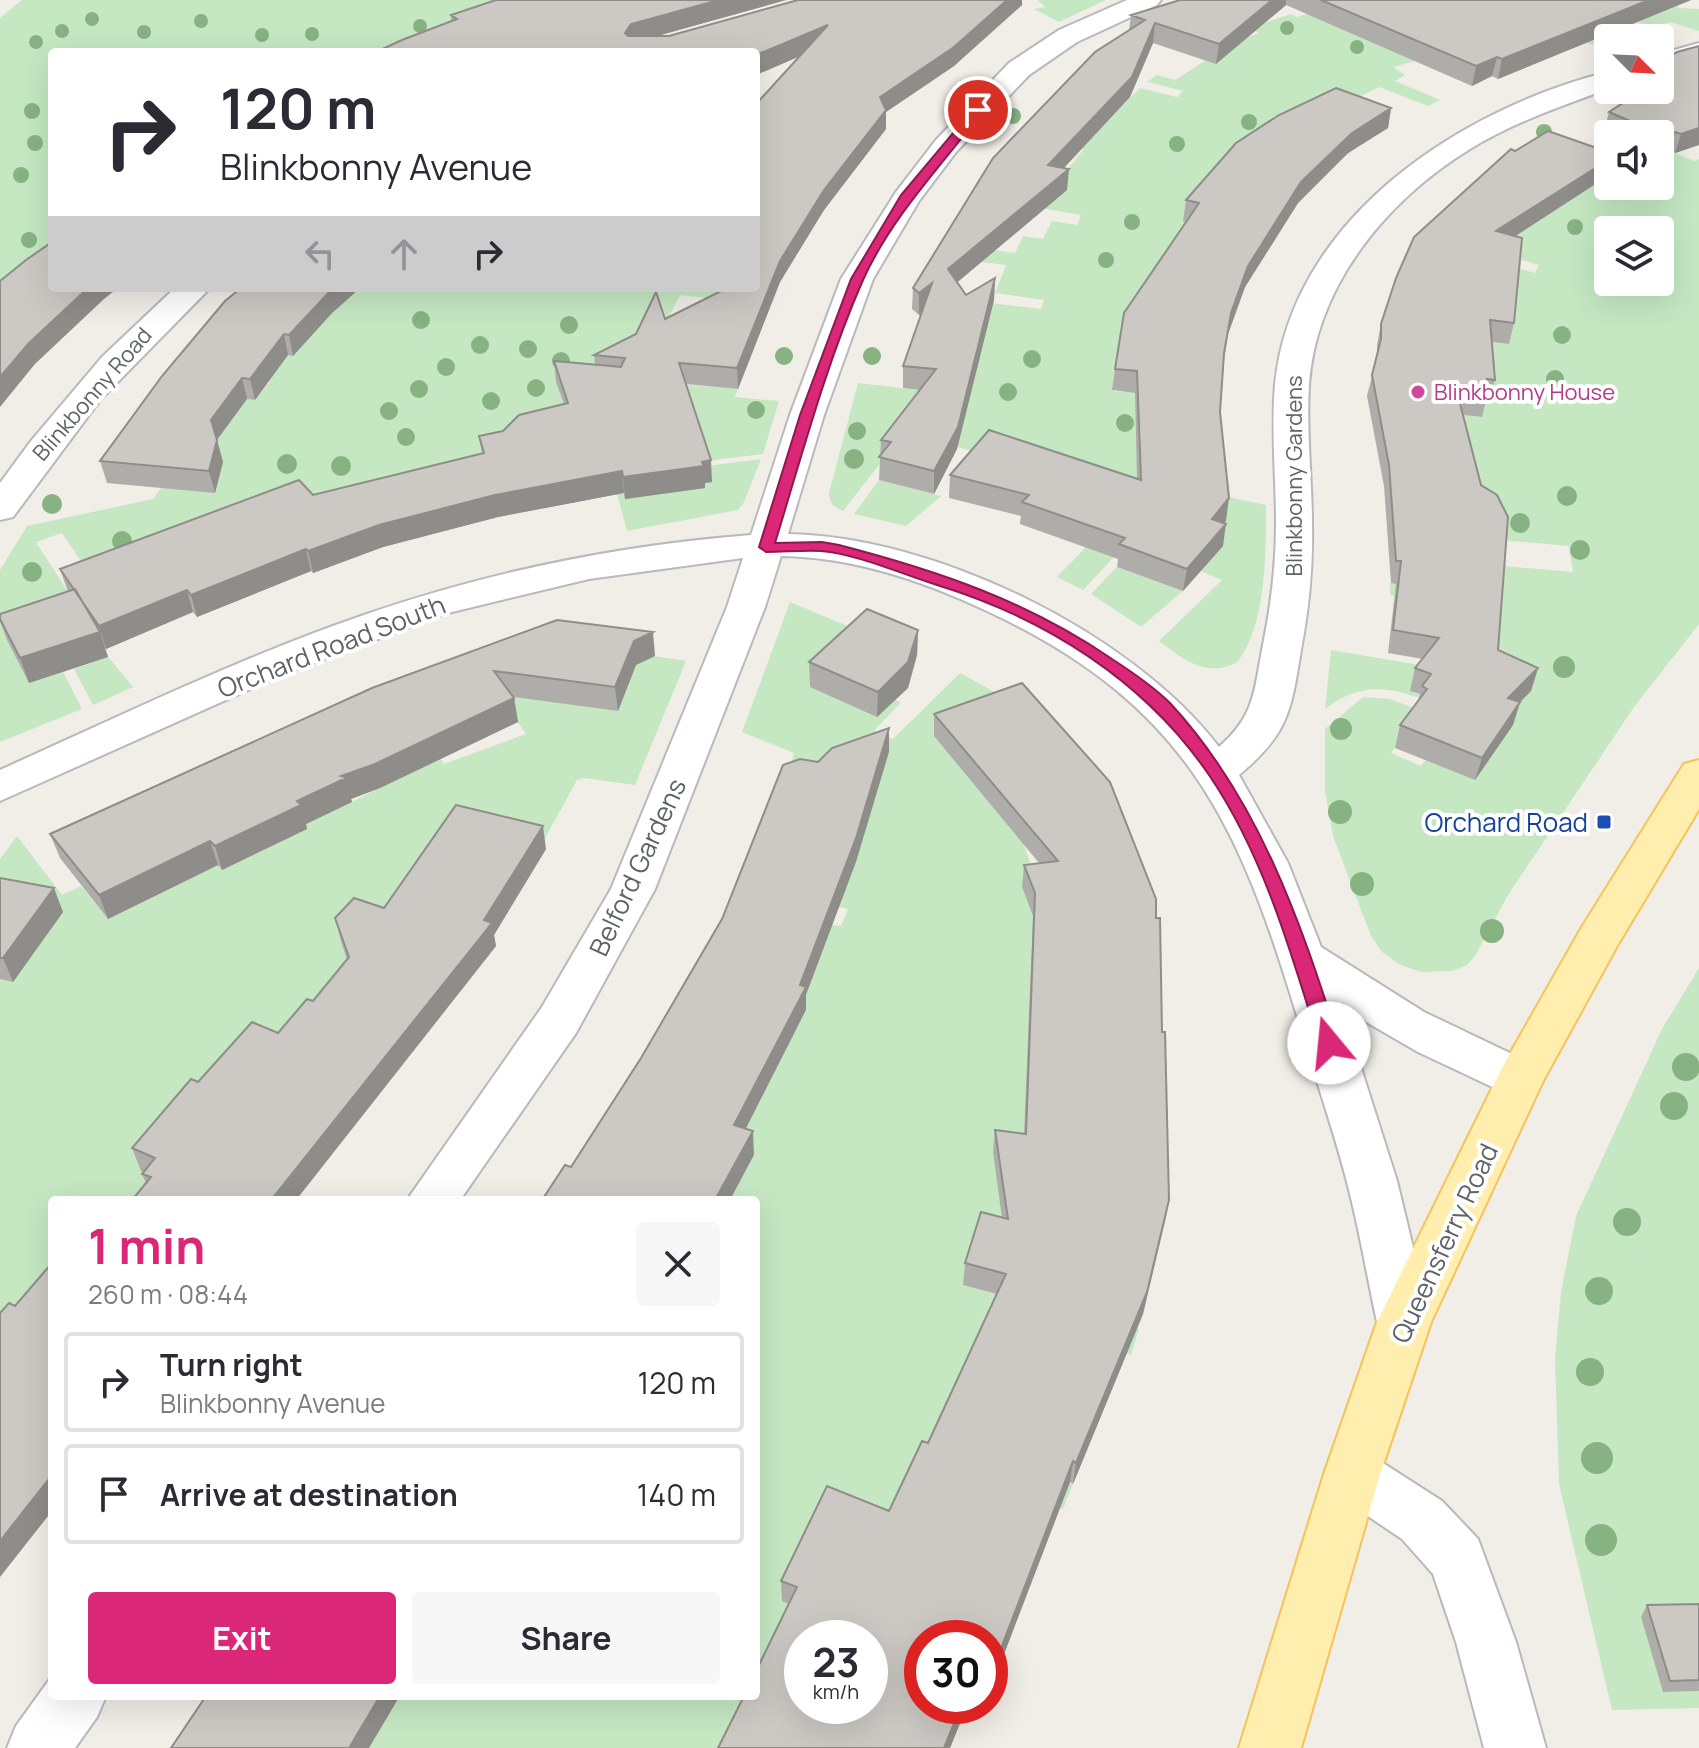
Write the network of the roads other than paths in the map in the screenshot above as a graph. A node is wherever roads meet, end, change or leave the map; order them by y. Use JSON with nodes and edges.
{"nodes":[{"id":1,"x":1148,"y":0,"type":"edge"},
{"id":2,"x":1699,"y":51,"type":"edge"},
{"id":3,"x":1674,"y":59,"type":"edge"},
{"id":4,"x":1594,"y":85,"type":"edge"},
{"id":5,"x":190,"y":292,"type":"edge"},
{"id":6,"x":0,"y":509,"type":"edge"},
{"id":7,"x":766,"y":547,"type":"junction"},
{"id":8,"x":1216,"y":772,"type":"junction"},
{"id":9,"x":1699,"y":774,"type":"edge"},
{"id":10,"x":0,"y":787,"type":"edge"},
{"id":11,"x":1302,"y":957,"type":"junction"},
{"id":12,"x":1520,"y":1079,"type":"junction"},
{"id":13,"x":435,"y":1196,"type":"edge"},
{"id":14,"x":1404,"y":1322,"type":"junction"},
{"id":15,"x":1352,"y":1474,"type":"junction"},
{"id":16,"x":72,"y":1700,"type":"edge"},
{"id":17,"x":38,"y":1748,"type":"edge"},
{"id":18,"x":1270,"y":1748,"type":"edge"},
{"id":19,"x":1515,"y":1748,"type":"edge"}],
"edges":[{"from":1,"to":7,"type":"street","name":"Belford Gardens"},
{"from":2,"to":3,"type":"street"},
{"from":4,"to":8,"type":"street","name":"Blinkbonny Gardens"},
{"from":5,"to":6,"type":"street","name":"Blinkbonny Road"},
{"from":7,"to":8,"type":"street","name":"Orchard Road South"},
{"from":7,"to":10,"type":"street","name":"Orchard Road South"},
{"from":7,"to":13,"type":"street","name":"Belford Gardens"},
{"from":8,"to":11,"type":"street","name":"Orchard Road South"},
{"from":9,"to":12,"type":"main road","name":"Queensferry Road"},
{"from":11,"to":12,"type":"street"},
{"from":11,"to":14,"type":"street","name":"Orchard Road South"},
{"from":12,"to":14,"type":"main road","name":"Queensferry Road"},
{"from":14,"to":15,"type":"main road","name":"Queensferry Road"},
{"from":15,"to":18,"type":"main road","name":"Queensferry Road"},
{"from":15,"to":19,"type":"street"},
{"from":16,"to":17,"type":"street"}]}
